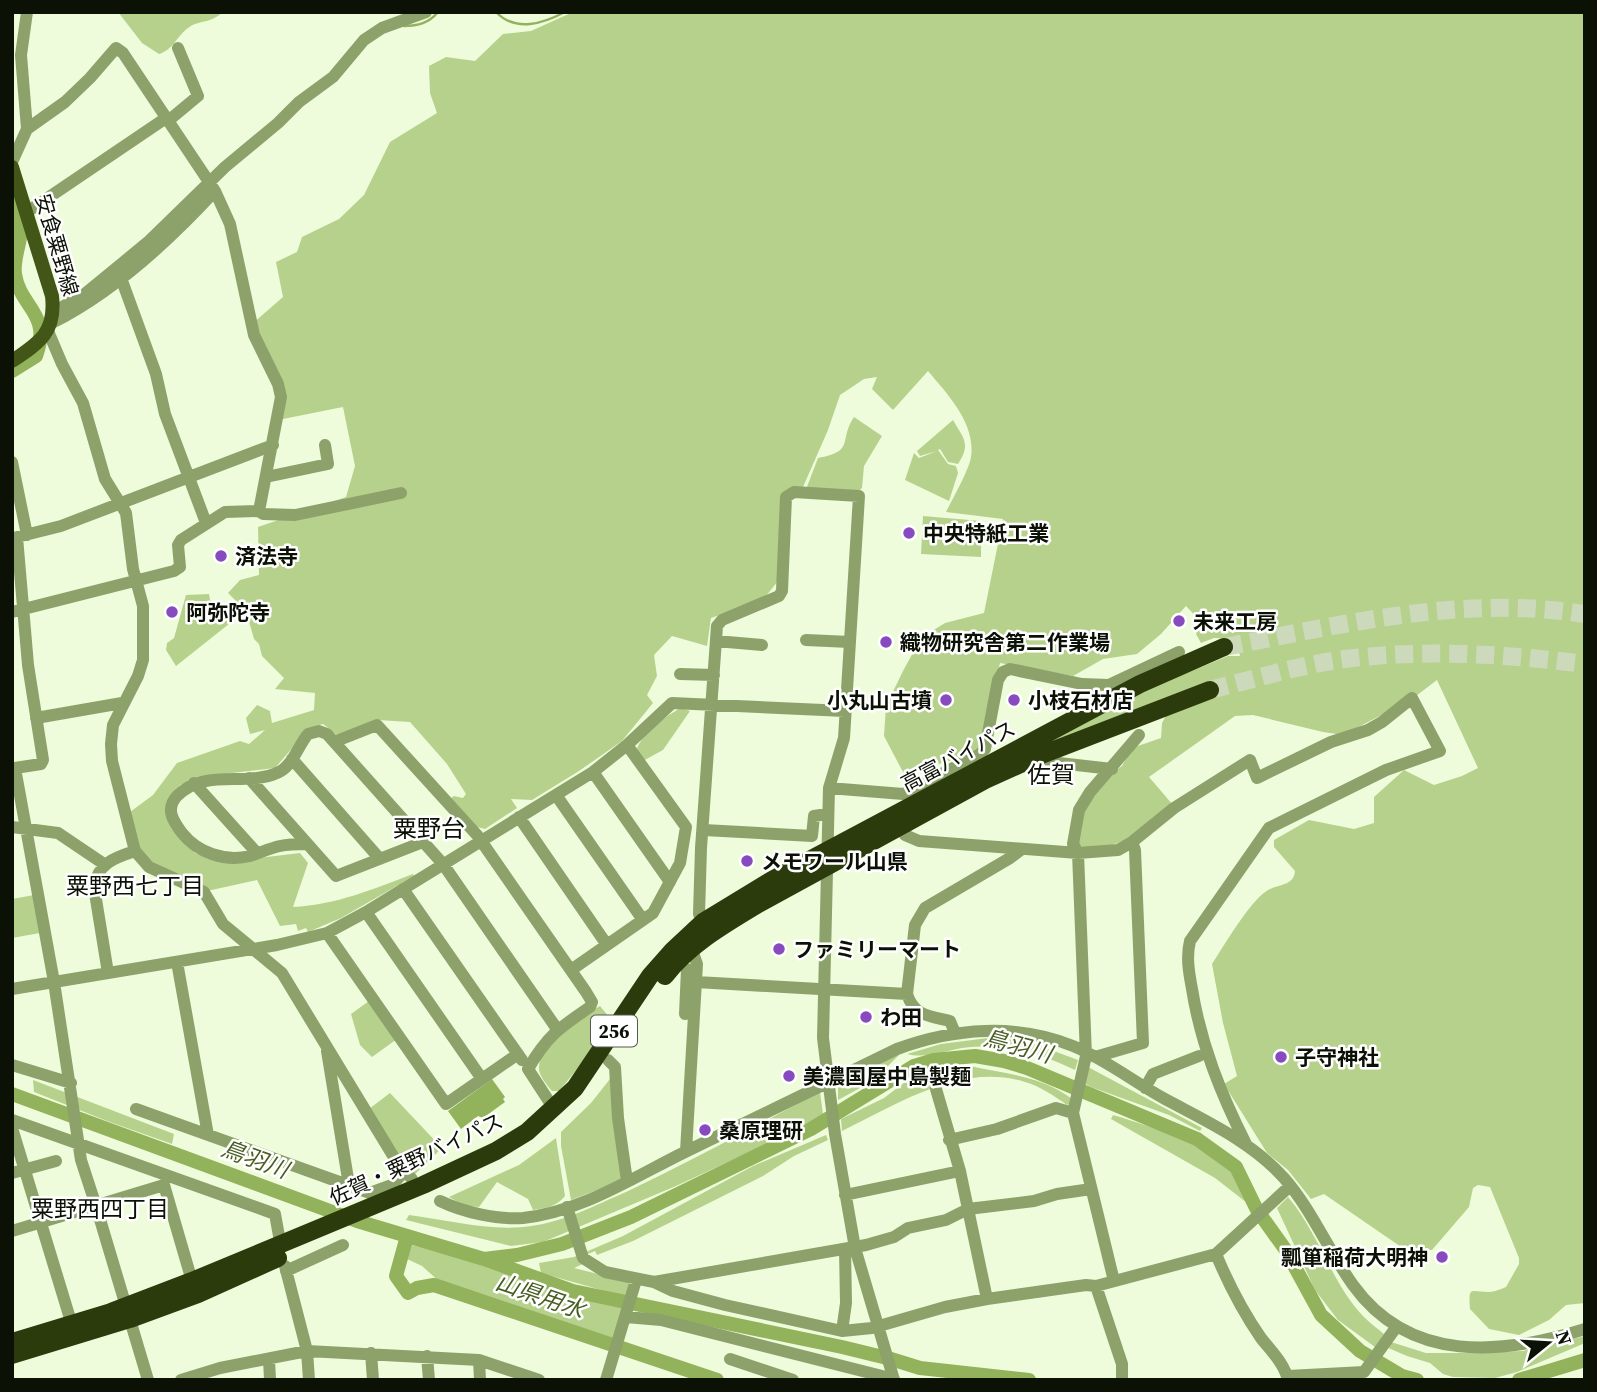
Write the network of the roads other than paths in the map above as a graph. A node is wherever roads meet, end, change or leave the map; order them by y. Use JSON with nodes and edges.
{"nodes":[{"id":1,"x":27,"y":12,"type":"edge"},
{"id":2,"x":426,"y":12,"type":"edge"},
{"id":3,"x":410,"y":15,"type":"edge"},
{"id":4,"x":178,"y":48,"type":"dead end"},
{"id":5,"x":167,"y":119,"type":"junction"},
{"id":6,"x":27,"y":128,"type":"junction"},
{"id":7,"x":12,"y":164,"type":"edge"},
{"id":8,"x":212,"y":187,"type":"junction"},
{"id":9,"x":27,"y":212,"type":"junction"},
{"id":10,"x":121,"y":278,"type":"junction"},
{"id":11,"x":47,"y":329,"type":"junction"},
{"id":12,"x":12,"y":361,"type":"edge"},
{"id":13,"x":273,"y":445,"type":"junction"},
{"id":14,"x":325,"y":445,"type":"dead end"},
{"id":15,"x":12,"y":462,"type":"edge"},
{"id":16,"x":188,"y":477,"type":"junction"},
{"id":17,"x":266,"y":477,"type":"junction"},
{"id":18,"x":401,"y":493,"type":"dead end"},
{"id":19,"x":120,"y":503,"type":"junction"},
{"id":20,"x":259,"y":511,"type":"junction"},
{"id":21,"x":206,"y":523,"type":"junction"},
{"id":22,"x":21,"y":528,"type":"edge"},
{"id":23,"x":136,"y":582,"type":"junction"},
{"id":24,"x":18,"y":611,"type":"edge"},
{"id":25,"x":806,"y":640,"type":"dead end"},
{"id":26,"x":716,"y":641,"type":"junction"},
{"id":27,"x":850,"y":642,"type":"junction"},
{"id":28,"x":762,"y":645,"type":"dead end"},
{"id":29,"x":1224,"y":648,"type":"tunnel mouth"},
{"id":30,"x":1179,"y":652,"type":"dead end"},
{"id":31,"x":681,"y":674,"type":"dead end"},
{"id":32,"x":714,"y":675,"type":"junction"},
{"id":33,"x":1210,"y":690,"type":"tunnel mouth"},
{"id":34,"x":122,"y":703,"type":"junction"},
{"id":35,"x":712,"y":704,"type":"junction"},
{"id":36,"x":845,"y":711,"type":"junction"},
{"id":37,"x":36,"y":718,"type":"junction"},
{"id":38,"x":1139,"y":735,"type":"dead end"},
{"id":39,"x":334,"y":742,"type":"junction"},
{"id":40,"x":627,"y":745,"type":"junction"},
{"id":41,"x":12,"y":755,"type":"edge"},
{"id":42,"x":292,"y":759,"type":"junction"},
{"id":43,"x":1050,"y":762,"type":"dead end"},
{"id":44,"x":15,"y":768,"type":"junction"},
{"id":45,"x":1112,"y":769,"type":"junction"},
{"id":46,"x":593,"y":772,"type":"junction"},
{"id":47,"x":249,"y":778,"type":"junction"},
{"id":48,"x":194,"y":783,"type":"junction"},
{"id":49,"x":829,"y":788,"type":"junction"},
{"id":50,"x":555,"y":795,"type":"junction"},
{"id":51,"x":827,"y":814,"type":"junction"},
{"id":52,"x":519,"y":817,"type":"junction"},
{"id":53,"x":12,"y":827,"type":"edge"},
{"id":54,"x":901,"y":828,"type":"junction"},
{"id":55,"x":27,"y":829,"type":"junction"},
{"id":56,"x":704,"y":830,"type":"junction"},
{"id":57,"x":481,"y":840,"type":"junction"},
{"id":58,"x":424,"y":842,"type":"junction"},
{"id":59,"x":1132,"y":842,"type":"junction"},
{"id":60,"x":307,"y":844,"type":"junction"},
{"id":61,"x":1022,"y":849,"type":"junction"},
{"id":62,"x":135,"y":851,"type":"junction"},
{"id":63,"x":257,"y":853,"type":"junction"},
{"id":64,"x":1078,"y":853,"type":"junction"},
{"id":65,"x":380,"y":859,"type":"junction"},
{"id":66,"x":827,"y":859,"type":"junction"},
{"id":67,"x":104,"y":864,"type":"junction"},
{"id":68,"x":443,"y":864,"type":"junction"},
{"id":69,"x":670,"y":882,"type":"junction"},
{"id":70,"x":402,"y":889,"type":"junction"},
{"id":71,"x":366,"y":912,"type":"junction"},
{"id":72,"x":643,"y":920,"type":"junction"},
{"id":73,"x":697,"y":921,"type":"junction"},
{"id":74,"x":327,"y":933,"type":"junction"},
{"id":75,"x":607,"y":945,"type":"junction"},
{"id":76,"x":253,"y":948,"type":"junction"},
{"id":77,"x":692,"y":950,"type":"junction"},
{"id":78,"x":177,"y":962,"type":"junction"},
{"id":79,"x":687,"y":969,"type":"dead end"},
{"id":80,"x":571,"y":971,"type":"junction"},
{"id":81,"x":108,"y":973,"type":"junction"},
{"id":82,"x":54,"y":982,"type":"junction"},
{"id":83,"x":696,"y":982,"type":"junction"},
{"id":84,"x":12,"y":989,"type":"edge"},
{"id":85,"x":824,"y":989,"type":"junction"},
{"id":86,"x":907,"y":994,"type":"junction"},
{"id":87,"x":557,"y":1029,"type":"junction"},
{"id":88,"x":955,"y":1033,"type":"junction"},
{"id":89,"x":692,"y":1039,"type":"junction"},
{"id":90,"x":326,"y":1044,"type":"junction"},
{"id":91,"x":518,"y":1054,"type":"junction"},
{"id":92,"x":1089,"y":1055,"type":"junction"},
{"id":93,"x":1199,"y":1056,"type":"dead end"},
{"id":94,"x":608,"y":1060,"type":"junction"},
{"id":95,"x":12,"y":1065,"type":"edge"},
{"id":96,"x":528,"y":1069,"type":"junction"},
{"id":97,"x":482,"y":1079,"type":"junction"},
{"id":98,"x":828,"y":1084,"type":"junction"},
{"id":99,"x":71,"y":1086,"type":"junction"},
{"id":100,"x":1145,"y":1088,"type":"junction"},
{"id":101,"x":936,"y":1089,"type":"dead end"},
{"id":102,"x":136,"y":1109,"type":"dead end"},
{"id":103,"x":554,"y":1109,"type":"junction"},
{"id":104,"x":1074,"y":1109,"type":"junction"},
{"id":105,"x":13,"y":1130,"type":"edge"},
{"id":106,"x":208,"y":1135,"type":"junction"},
{"id":107,"x":949,"y":1140,"type":"junction"},
{"id":108,"x":77,"y":1142,"type":"junction"},
{"id":109,"x":1248,"y":1147,"type":"junction"},
{"id":110,"x":686,"y":1151,"type":"junction"},
{"id":111,"x":56,"y":1161,"type":"dead end"},
{"id":112,"x":18,"y":1171,"type":"edge"},
{"id":113,"x":960,"y":1171,"type":"junction"},
{"id":114,"x":627,"y":1181,"type":"junction"},
{"id":115,"x":169,"y":1182,"type":"junction"},
{"id":116,"x":349,"y":1185,"type":"junction"},
{"id":117,"x":1289,"y":1187,"type":"junction"},
{"id":118,"x":1091,"y":1189,"type":"junction"},
{"id":119,"x":845,"y":1195,"type":"junction"},
{"id":120,"x":440,"y":1200,"type":"dead end"},
{"id":121,"x":96,"y":1206,"type":"junction"},
{"id":122,"x":968,"y":1209,"type":"junction"},
{"id":123,"x":568,"y":1210,"type":"junction"},
{"id":124,"x":41,"y":1222,"type":"junction"},
{"id":125,"x":12,"y":1231,"type":"edge"},
{"id":126,"x":279,"y":1236,"type":"dead end"},
{"id":127,"x":330,"y":1237,"type":"junction"},
{"id":128,"x":850,"y":1248,"type":"junction"},
{"id":129,"x":1216,"y":1254,"type":"junction"},
{"id":130,"x":192,"y":1281,"type":"junction"},
{"id":131,"x":1114,"y":1281,"type":"junction"},
{"id":132,"x":654,"y":1282,"type":"junction"},
{"id":133,"x":635,"y":1283,"type":"junction"},
{"id":134,"x":1096,"y":1286,"type":"junction"},
{"id":135,"x":987,"y":1299,"type":"junction"},
{"id":136,"x":128,"y":1313,"type":"junction"},
{"id":137,"x":627,"y":1314,"type":"junction"},
{"id":138,"x":72,"y":1325,"type":"junction"},
{"id":139,"x":877,"y":1326,"type":"junction"},
{"id":140,"x":1397,"y":1326,"type":"junction"},
{"id":141,"x":1585,"y":1329,"type":"edge"},
{"id":142,"x":842,"y":1331,"type":"junction"},
{"id":143,"x":12,"y":1342,"type":"edge"},
{"id":144,"x":307,"y":1351,"type":"junction"},
{"id":145,"x":371,"y":1353,"type":"junction"},
{"id":146,"x":793,"y":1354,"type":"junction"},
{"id":147,"x":12,"y":1355,"type":"edge"},
{"id":148,"x":427,"y":1356,"type":"junction"},
{"id":149,"x":269,"y":1359,"type":"junction"},
{"id":150,"x":730,"y":1359,"type":"dead end"},
{"id":151,"x":479,"y":1360,"type":"junction"},
{"id":152,"x":222,"y":1374,"type":"edge"},
{"id":153,"x":1122,"y":1374,"type":"edge"},
{"id":154,"x":894,"y":1378,"type":"edge"},
{"id":155,"x":1288,"y":1378,"type":"edge"},
{"id":156,"x":788,"y":1379,"type":"edge"},
{"id":157,"x":148,"y":1380,"type":"edge"},
{"id":158,"x":181,"y":1380,"type":"edge"},
{"id":159,"x":270,"y":1380,"type":"edge"},
{"id":160,"x":309,"y":1380,"type":"edge"},
{"id":161,"x":373,"y":1380,"type":"edge"},
{"id":162,"x":429,"y":1380,"type":"edge"},
{"id":163,"x":480,"y":1380,"type":"edge"},
{"id":164,"x":539,"y":1380,"type":"edge"},
{"id":165,"x":606,"y":1380,"type":"edge"}],
"edges":[{"from":1,"to":6,"type":"street"},
{"from":2,"to":3,"type":"street"},
{"from":3,"to":8,"type":"street"},
{"from":4,"to":5,"type":"street"},
{"from":5,"to":6,"type":"street"},
{"from":5,"to":8,"type":"street"},
{"from":5,"to":9,"type":"street"},
{"from":6,"to":7,"type":"street"},
{"from":7,"to":9,"type":"main road","name":"安食粟野線"},
{"from":8,"to":10,"type":"street"},
{"from":8,"to":11,"type":"street"},
{"from":8,"to":13,"type":"street"},
{"from":9,"to":11,"type":"main road","name":"安食粟野線"},
{"from":10,"to":11,"type":"street"},
{"from":10,"to":16,"type":"street"},
{"from":11,"to":12,"type":"main road"},
{"from":11,"to":19,"type":"street"},
{"from":13,"to":16,"type":"street"},
{"from":13,"to":17,"type":"street"},
{"from":14,"to":17,"type":"street"},
{"from":15,"to":22,"type":"street"},
{"from":16,"to":19,"type":"street"},
{"from":16,"to":21,"type":"street"},
{"from":17,"to":20,"type":"street"},
{"from":18,"to":20,"type":"street"},
{"from":19,"to":22,"type":"street"},
{"from":19,"to":23,"type":"street"},
{"from":20,"to":21,"type":"street"},
{"from":21,"to":23,"type":"street"},
{"from":22,"to":24,"type":"street"},
{"from":23,"to":24,"type":"street"},
{"from":23,"to":34,"type":"street"},
{"from":24,"to":37,"type":"street"},
{"from":25,"to":27,"type":"street"},
{"from":26,"to":27,"type":"street"},
{"from":26,"to":28,"type":"street"},
{"from":26,"to":32,"type":"street"},
{"from":27,"to":36,"type":"street"},
{"from":29,"to":66,"type":"highway","name":"高富バイパス","number":"256"},
{"from":30,"to":49,"type":"street"},
{"from":31,"to":32,"type":"street"},
{"from":32,"to":35,"type":"street"},
{"from":33,"to":54,"type":"highway","name":"高富バイパス","number":"256"},
{"from":34,"to":37,"type":"street"},
{"from":34,"to":62,"type":"street"},
{"from":35,"to":36,"type":"street"},
{"from":35,"to":40,"type":"street"},
{"from":35,"to":56,"type":"street"},
{"from":36,"to":49,"type":"street"},
{"from":37,"to":44,"type":"street"},
{"from":38,"to":45,"type":"street"},
{"from":39,"to":42,"type":"street"},
{"from":39,"to":57,"type":"street"},
{"from":39,"to":58,"type":"street"},
{"from":40,"to":46,"type":"street"},
{"from":40,"to":69,"type":"street"},
{"from":41,"to":44,"type":"street"},
{"from":42,"to":47,"type":"street"},
{"from":42,"to":65,"type":"street"},
{"from":43,"to":45,"type":"street"},
{"from":44,"to":55,"type":"street"},
{"from":45,"to":64,"type":"street"},
{"from":46,"to":50,"type":"street"},
{"from":46,"to":69,"type":"street"},
{"from":47,"to":48,"type":"street"},
{"from":47,"to":60,"type":"street"},
{"from":48,"to":63,"type":"street"},
{"from":48,"to":63,"type":"street"},
{"from":49,"to":51,"type":"street"},
{"from":50,"to":52,"type":"street"},
{"from":50,"to":72,"type":"street"},
{"from":51,"to":56,"type":"street"},
{"from":51,"to":66,"type":"street"},
{"from":52,"to":57,"type":"street"},
{"from":52,"to":75,"type":"street"},
{"from":53,"to":55,"type":"street"},
{"from":54,"to":61,"type":"street"},
{"from":54,"to":66,"type":"highway","name":"高富バイパス","number":"256"},
{"from":55,"to":67,"type":"street"},
{"from":55,"to":82,"type":"street"},
{"from":56,"to":73,"type":"street"},
{"from":57,"to":68,"type":"street"},
{"from":57,"to":80,"type":"street"},
{"from":58,"to":65,"type":"street"},
{"from":58,"to":68,"type":"street"},
{"from":59,"to":64,"type":"street"},
{"from":59,"to":92,"type":"street"},
{"from":59,"to":109,"type":"street"},
{"from":60,"to":63,"type":"street"},
{"from":60,"to":65,"type":"street"},
{"from":61,"to":64,"type":"street"},
{"from":61,"to":86,"type":"street"},
{"from":62,"to":67,"type":"street"},
{"from":62,"to":76,"type":"street"},
{"from":64,"to":92,"type":"street"},
{"from":66,"to":73,"type":"highway","name":"佐賀・粟野バイパス","number":"256"},
{"from":66,"to":77,"type":"highway","name":"佐賀・粟野バイパス","number":"256"},
{"from":66,"to":85,"type":"street"},
{"from":67,"to":81,"type":"street"},
{"from":68,"to":70,"type":"street"},
{"from":68,"to":87,"type":"street"},
{"from":69,"to":72,"type":"street"},
{"from":70,"to":71,"type":"street"},
{"from":70,"to":91,"type":"street"},
{"from":71,"to":74,"type":"street"},
{"from":71,"to":97,"type":"street"},
{"from":72,"to":75,"type":"street"},
{"from":73,"to":103,"type":"highway","name":"佐賀・粟野バイパス","number":"256"},
{"from":74,"to":76,"type":"street"},
{"from":74,"to":97,"type":"street"},
{"from":75,"to":80,"type":"street"},
{"from":76,"to":78,"type":"street"},
{"from":76,"to":90,"type":"street"},
{"from":77,"to":83,"type":"street"},
{"from":77,"to":94,"type":"highway","name":"佐賀・粟野バイパス","number":"256"},
{"from":78,"to":81,"type":"street"},
{"from":78,"to":106,"type":"street"},
{"from":79,"to":89,"type":"street"},
{"from":80,"to":87,"type":"street"},
{"from":81,"to":82,"type":"street"},
{"from":82,"to":84,"type":"street"},
{"from":82,"to":99,"type":"street"},
{"from":83,"to":85,"type":"street"},
{"from":83,"to":89,"type":"street"},
{"from":85,"to":86,"type":"street"},
{"from":85,"to":98,"type":"street"},
{"from":86,"to":88,"type":"street"},
{"from":87,"to":96,"type":"street"},
{"from":88,"to":92,"type":"street"},
{"from":88,"to":98,"type":"street"},
{"from":89,"to":110,"type":"street"},
{"from":90,"to":116,"type":"street"},
{"from":90,"to":116,"type":"street"},
{"from":91,"to":96,"type":"street"},
{"from":91,"to":97,"type":"street"},
{"from":92,"to":100,"type":"street"},
{"from":92,"to":104,"type":"street"},
{"from":93,"to":100,"type":"street"},
{"from":94,"to":114,"type":"street"},
{"from":94,"to":127,"type":"highway","name":"佐賀・粟野バイパス","number":"256"},
{"from":95,"to":99,"type":"street"},
{"from":96,"to":103,"type":"street"},
{"from":98,"to":110,"type":"street"},
{"from":98,"to":119,"type":"street"},
{"from":99,"to":108,"type":"street"},
{"from":100,"to":109,"type":"street"},
{"from":101,"to":107,"type":"street"},
{"from":102,"to":106,"type":"street"},
{"from":103,"to":127,"type":"highway","name":"佐賀・粟野バイパス","number":"256"},
{"from":104,"to":107,"type":"street"},
{"from":104,"to":118,"type":"street"},
{"from":105,"to":108,"type":"street"},
{"from":105,"to":112,"type":"street"},
{"from":106,"to":116,"type":"street"},
{"from":107,"to":113,"type":"street"},
{"from":108,"to":115,"type":"street"},
{"from":108,"to":121,"type":"street"},
{"from":109,"to":117,"type":"street"},
{"from":110,"to":114,"type":"street"},
{"from":111,"to":112,"type":"street"},
{"from":112,"to":124,"type":"street"},
{"from":113,"to":119,"type":"street"},
{"from":113,"to":122,"type":"street"},
{"from":114,"to":123,"type":"street"},
{"from":115,"to":121,"type":"street"},
{"from":115,"to":126,"type":"street"},
{"from":115,"to":130,"type":"street"},
{"from":117,"to":129,"type":"street"},
{"from":117,"to":140,"type":"street"},
{"from":118,"to":122,"type":"street"},
{"from":118,"to":131,"type":"street"},
{"from":119,"to":128,"type":"street"},
{"from":120,"to":123,"type":"street"},
{"from":121,"to":124,"type":"street"},
{"from":121,"to":136,"type":"street"},
{"from":122,"to":128,"type":"street"},
{"from":122,"to":135,"type":"street"},
{"from":123,"to":133,"type":"street"},
{"from":124,"to":125,"type":"street"},
{"from":124,"to":138,"type":"street"},
{"from":127,"to":130,"type":"highway","name":"佐賀・粟野バイパス","number":"256"},
{"from":127,"to":136,"type":"highway","name":"佐賀・粟野バイパス","number":"256"},
{"from":127,"to":144,"type":"street"},
{"from":128,"to":132,"type":"street"},
{"from":128,"to":139,"type":"street"},
{"from":128,"to":142,"type":"street"},
{"from":129,"to":131,"type":"street"},
{"from":129,"to":155,"type":"street"},
{"from":130,"to":136,"type":"highway","name":"佐賀・粟野バイパス","number":"256"},
{"from":131,"to":134,"type":"street"},
{"from":132,"to":133,"type":"street"},
{"from":132,"to":142,"type":"street"},
{"from":133,"to":137,"type":"street"},
{"from":134,"to":135,"type":"street"},
{"from":134,"to":153,"type":"street"},
{"from":135,"to":139,"type":"street"},
{"from":136,"to":138,"type":"highway","name":"佐賀・粟野バイパス","number":"256"},
{"from":136,"to":147,"type":"highway","name":"佐賀・粟野バイパス","number":"256"},
{"from":136,"to":157,"type":"street"},
{"from":137,"to":146,"type":"street"},
{"from":137,"to":165,"type":"street"},
{"from":138,"to":143,"type":"highway","name":"佐賀・粟野バイパス","number":"256"},
{"from":139,"to":142,"type":"street"},
{"from":139,"to":154,"type":"street"},
{"from":140,"to":141,"type":"street"},
{"from":140,"to":155,"type":"street"},
{"from":144,"to":145,"type":"street"},
{"from":144,"to":149,"type":"street"},
{"from":144,"to":160,"type":"street"},
{"from":145,"to":148,"type":"street"},
{"from":145,"to":161,"type":"street"},
{"from":146,"to":154,"type":"street"},
{"from":146,"to":156,"type":"street"},
{"from":148,"to":151,"type":"street"},
{"from":148,"to":162,"type":"street"},
{"from":149,"to":152,"type":"street"},
{"from":149,"to":159,"type":"street"},
{"from":150,"to":156,"type":"street"},
{"from":151,"to":163,"type":"street"},
{"from":151,"to":164,"type":"street"},
{"from":152,"to":158,"type":"street"}]}
